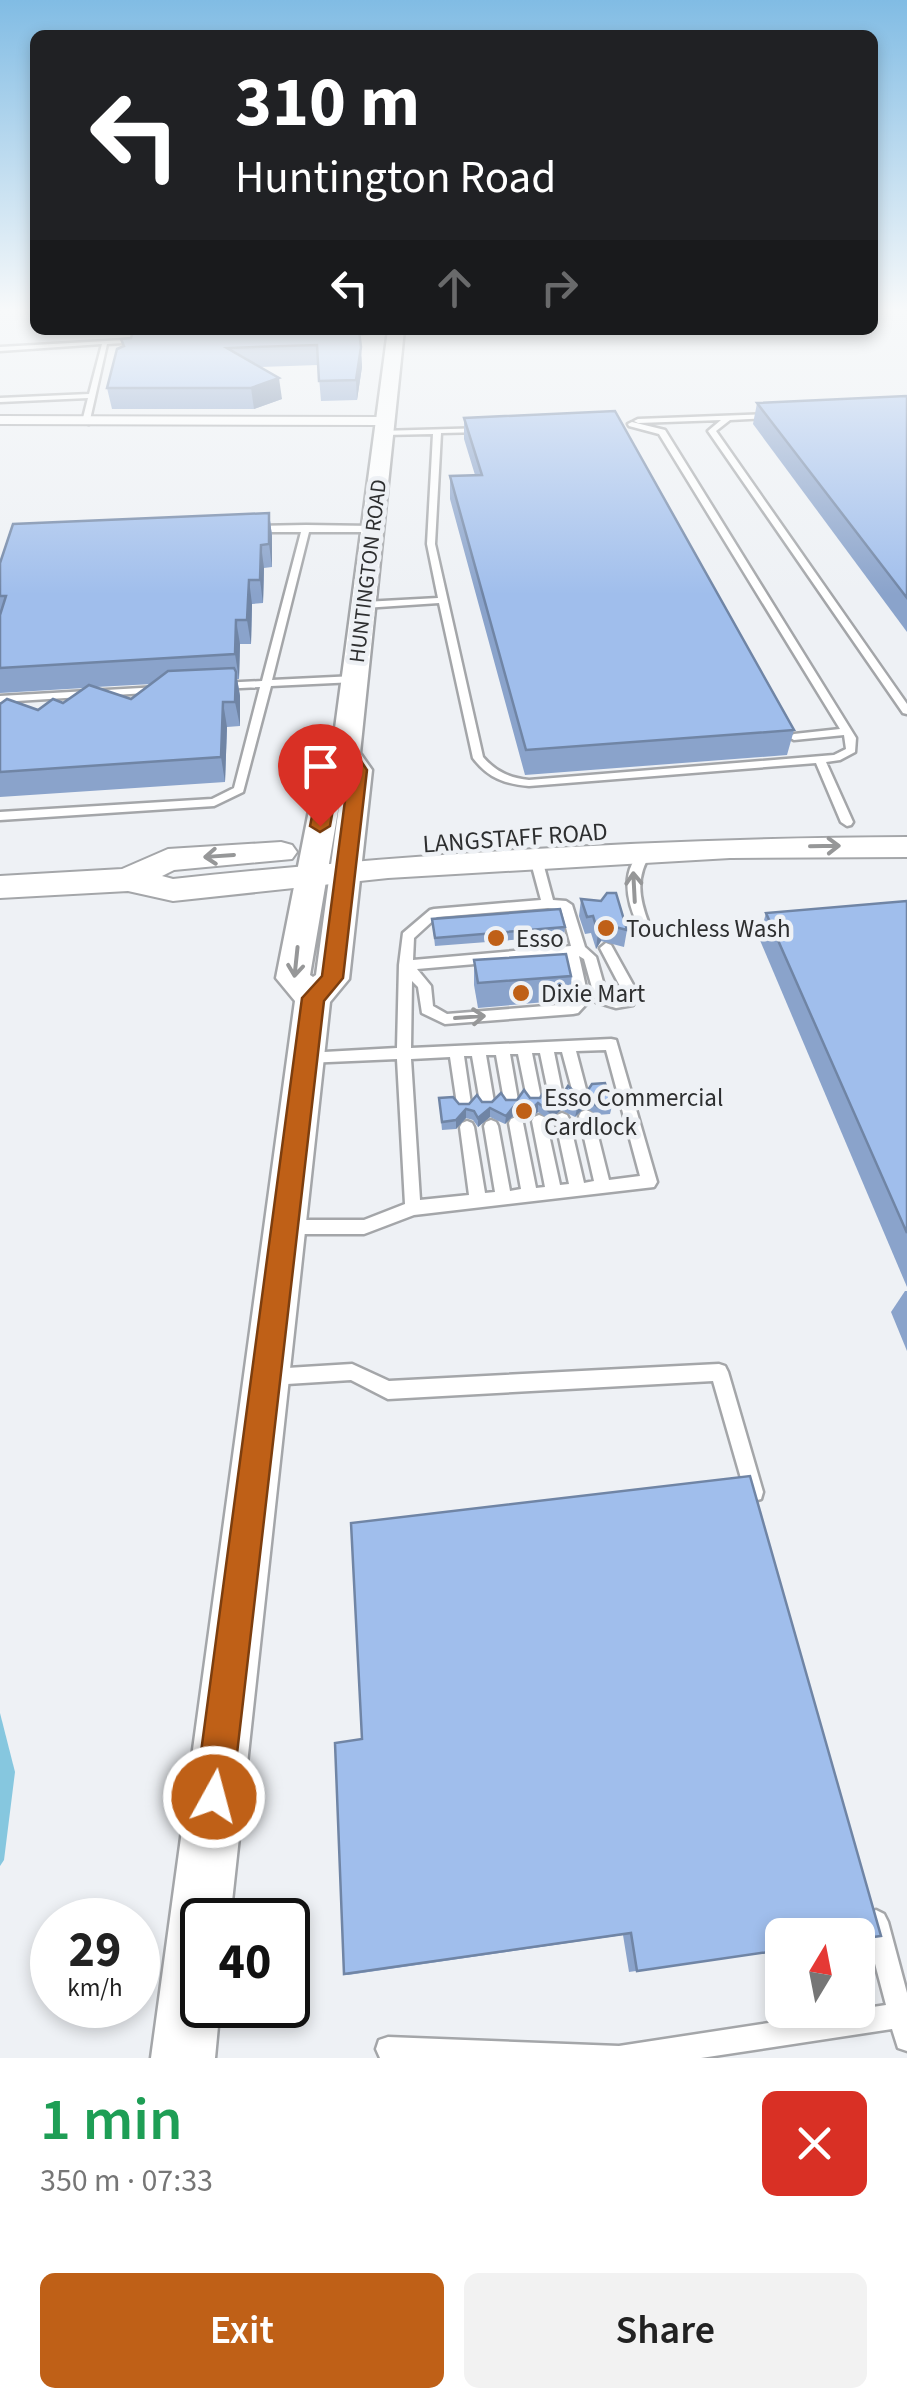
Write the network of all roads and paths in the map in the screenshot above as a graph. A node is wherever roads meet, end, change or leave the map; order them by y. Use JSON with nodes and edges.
{"nodes":[{"id":1,"x":90,"y":403,"type":"edge"},
{"id":2,"x":387,"y":403,"type":"edge"},
{"id":3,"x":788,"y":416,"type":"edge"},
{"id":4,"x":728,"y":418,"type":"junction"},
{"id":5,"x":0,"y":420,"type":"edge"},
{"id":6,"x":86,"y":422,"type":"junction"},
{"id":7,"x":632,"y":424,"type":"junction"},
{"id":8,"x":613,"y":425,"type":"edge"},
{"id":9,"x":384,"y":427,"type":"junction"},
{"id":10,"x":496,"y":429,"type":"edge"},
{"id":11,"x":437,"y":432,"type":"junction"},
{"id":12,"x":306,"y":528,"type":"junction"},
{"id":13,"x":372,"y":529,"type":"junction"},
{"id":14,"x":232,"y":530,"type":"edge"},
{"id":15,"x":443,"y":600,"type":"junction"},
{"id":16,"x":364,"y":605,"type":"junction"},
{"id":17,"x":355,"y":679,"type":"junction"},
{"id":18,"x":267,"y":684,"type":"junction"},
{"id":19,"x":210,"y":687,"type":"edge"},
{"id":20,"x":172,"y":689,"type":"edge"},
{"id":21,"x":0,"y":699,"type":"edge"},
{"id":22,"x":907,"y":710,"type":"edge"},
{"id":23,"x":848,"y":732,"type":"junction"},
{"id":24,"x":794,"y":737,"type":"edge"},
{"id":25,"x":820,"y":760,"type":"junction"},
{"id":26,"x":0,"y":816,"type":"edge"},
{"id":27,"x":846,"y":822,"type":"junction"},
{"id":28,"x":907,"y":824,"type":"edge"},
{"id":29,"x":907,"y":847,"type":"edge"},
{"id":30,"x":646,"y":852,"type":"junction"},
{"id":31,"x":536,"y":858,"type":"junction"},
{"id":32,"x":329,"y":861,"type":"junction"},
{"id":33,"x":0,"y":888,"type":"edge"},
{"id":34,"x":540,"y":910,"type":"junction"},
{"id":35,"x":642,"y":924,"type":"dead end"},
{"id":36,"x":542,"y":938,"type":"edge"},
{"id":37,"x":514,"y":940,"type":"edge"},
{"id":38,"x":486,"y":942,"type":"edge"},
{"id":39,"x":459,"y":945,"type":"edge"},
{"id":40,"x":606,"y":948,"type":"dead end"},
{"id":41,"x":575,"y":951,"type":"junction"},
{"id":42,"x":545,"y":953,"type":"junction"},
{"id":43,"x":518,"y":956,"type":"junction"},
{"id":44,"x":490,"y":958,"type":"junction"},
{"id":45,"x":462,"y":960,"type":"junction"},
{"id":46,"x":406,"y":965,"type":"junction"},
{"id":47,"x":568,"y":1046,"type":"junction"},
{"id":48,"x":546,"y":1048,"type":"junction"},
{"id":49,"x":524,"y":1049,"type":"junction"},
{"id":50,"x":502,"y":1050,"type":"junction"},
{"id":51,"x":478,"y":1052,"type":"junction"},
{"id":52,"x":457,"y":1053,"type":"junction"},
{"id":53,"x":404,"y":1056,"type":"junction"},
{"id":54,"x":305,"y":1058,"type":"junction"},
{"id":55,"x":580,"y":1094,"type":"edge"},
{"id":56,"x":556,"y":1096,"type":"edge"},
{"id":57,"x":534,"y":1098,"type":"edge"},
{"id":58,"x":511,"y":1100,"type":"edge"},
{"id":59,"x":487,"y":1102,"type":"edge"},
{"id":60,"x":464,"y":1104,"type":"edge"},
{"id":61,"x":586,"y":1116,"type":"dead end"},
{"id":62,"x":562,"y":1119,"type":"dead end"},
{"id":63,"x":539,"y":1121,"type":"dead end"},
{"id":64,"x":516,"y":1123,"type":"dead end"},
{"id":65,"x":491,"y":1126,"type":"dead end"},
{"id":66,"x":467,"y":1128,"type":"dead end"},
{"id":67,"x":603,"y":1186,"type":"junction"},
{"id":68,"x":578,"y":1190,"type":"junction"},
{"id":69,"x":554,"y":1192,"type":"junction"},
{"id":70,"x":530,"y":1195,"type":"junction"},
{"id":71,"x":504,"y":1198,"type":"junction"},
{"id":72,"x":478,"y":1201,"type":"junction"},
{"id":73,"x":413,"y":1208,"type":"junction"},
{"id":74,"x":284,"y":1227,"type":"junction"},
{"id":75,"x":265,"y":1378,"type":"junction"},
{"id":76,"x":757,"y":1504,"type":"edge"},
{"id":77,"x":870,"y":1902,"type":"edge"},
{"id":78,"x":905,"y":2027,"type":"edge"},
{"id":79,"x":388,"y":2049,"type":"dead end"},
{"id":80,"x":184,"y":2058,"type":"edge"}],
"edges":[{"from":1,"to":6,"type":"lane"},
{"from":2,"to":9,"type":"street","name":"HUNTINGTON ROAD"},
{"from":3,"to":4,"type":"lane"},
{"from":4,"to":7,"type":"lane"},
{"from":4,"to":22,"type":"lane"},
{"from":5,"to":6,"type":"street"},
{"from":6,"to":9,"type":"street"},
{"from":7,"to":8,"type":"lane"},
{"from":7,"to":23,"type":"lane"},
{"from":9,"to":11,"type":"lane"},
{"from":9,"to":13,"type":"street","name":"HUNTINGTON ROAD"},
{"from":10,"to":11,"type":"lane"},
{"from":11,"to":15,"type":"lane"},
{"from":12,"to":13,"type":"lane"},
{"from":12,"to":14,"type":"lane"},
{"from":12,"to":18,"type":"lane"},
{"from":13,"to":16,"type":"street","name":"HUNTINGTON ROAD"},
{"from":15,"to":16,"type":"lane"},
{"from":15,"to":25,"type":"lane"},
{"from":16,"to":17,"type":"street","name":"HUNTINGTON ROAD"},
{"from":17,"to":18,"type":"lane"},
{"from":17,"to":32,"type":"street","name":"HUNTINGTON ROAD"},
{"from":18,"to":19,"type":"lane"},
{"from":18,"to":26,"type":"lane"},
{"from":20,"to":21,"type":"lane"},
{"from":23,"to":24,"type":"lane"},
{"from":23,"to":25,"type":"lane"},
{"from":25,"to":27,"type":"lane"},
{"from":27,"to":28,"type":"main road","name":"LANGSTAFF ROAD"},
{"from":27,"to":32,"type":"main road","name":"LANGSTAFF ROAD"},
{"from":30,"to":29,"type":"main road","name":"LANGSTAFF ROAD","one_way":true},
{"from":30,"to":31,"type":"main road","name":"LANGSTAFF ROAD"},
{"from":35,"to":30,"type":"lane","one_way":true},
{"from":31,"to":32,"type":"main road","name":"LANGSTAFF ROAD"},
{"from":31,"to":34,"type":"lane"},
{"from":32,"to":33,"type":"main road","name":"LANGSTAFF ROAD"},
{"from":32,"to":54,"type":"street","name":"HUNTINGTON ROAD"},
{"from":34,"to":41,"type":"lane"},
{"from":34,"to":46,"type":"lane"},
{"from":36,"to":42,"type":"lane"},
{"from":37,"to":43,"type":"lane"},
{"from":38,"to":44,"type":"lane"},
{"from":39,"to":45,"type":"lane"},
{"from":40,"to":41,"type":"lane"},
{"from":41,"to":42,"type":"lane"},
{"from":46,"to":41,"type":"lane","one_way":true},
{"from":42,"to":43,"type":"lane"},
{"from":43,"to":44,"type":"lane"},
{"from":44,"to":45,"type":"lane"},
{"from":45,"to":46,"type":"lane"},
{"from":46,"to":53,"type":"lane"},
{"from":47,"to":48,"type":"lane"},
{"from":47,"to":55,"type":"lane"},
{"from":47,"to":67,"type":"lane"},
{"from":48,"to":49,"type":"lane"},
{"from":48,"to":56,"type":"lane"},
{"from":49,"to":50,"type":"lane"},
{"from":49,"to":57,"type":"lane"},
{"from":50,"to":51,"type":"lane"},
{"from":50,"to":58,"type":"lane"},
{"from":51,"to":52,"type":"lane"},
{"from":51,"to":59,"type":"lane"},
{"from":52,"to":53,"type":"lane"},
{"from":52,"to":60,"type":"lane"},
{"from":53,"to":54,"type":"lane"},
{"from":53,"to":73,"type":"lane"},
{"from":54,"to":74,"type":"street","name":"HUNTINGTON ROAD"},
{"from":61,"to":67,"type":"lane"},
{"from":62,"to":68,"type":"lane"},
{"from":63,"to":69,"type":"lane"},
{"from":64,"to":70,"type":"lane"},
{"from":65,"to":71,"type":"lane"},
{"from":66,"to":72,"type":"lane"},
{"from":67,"to":68,"type":"lane"},
{"from":68,"to":69,"type":"lane"},
{"from":69,"to":70,"type":"lane"},
{"from":70,"to":71,"type":"lane"},
{"from":71,"to":72,"type":"lane"},
{"from":72,"to":73,"type":"lane"},
{"from":73,"to":74,"type":"lane"},
{"from":74,"to":75,"type":"street","name":"HUNTINGTON ROAD"},
{"from":75,"to":76,"type":"lane"},
{"from":75,"to":80,"type":"street","name":"HUNTINGTON ROAD"},
{"from":77,"to":78,"type":"lane"},
{"from":78,"to":79,"type":"lane"}]}
